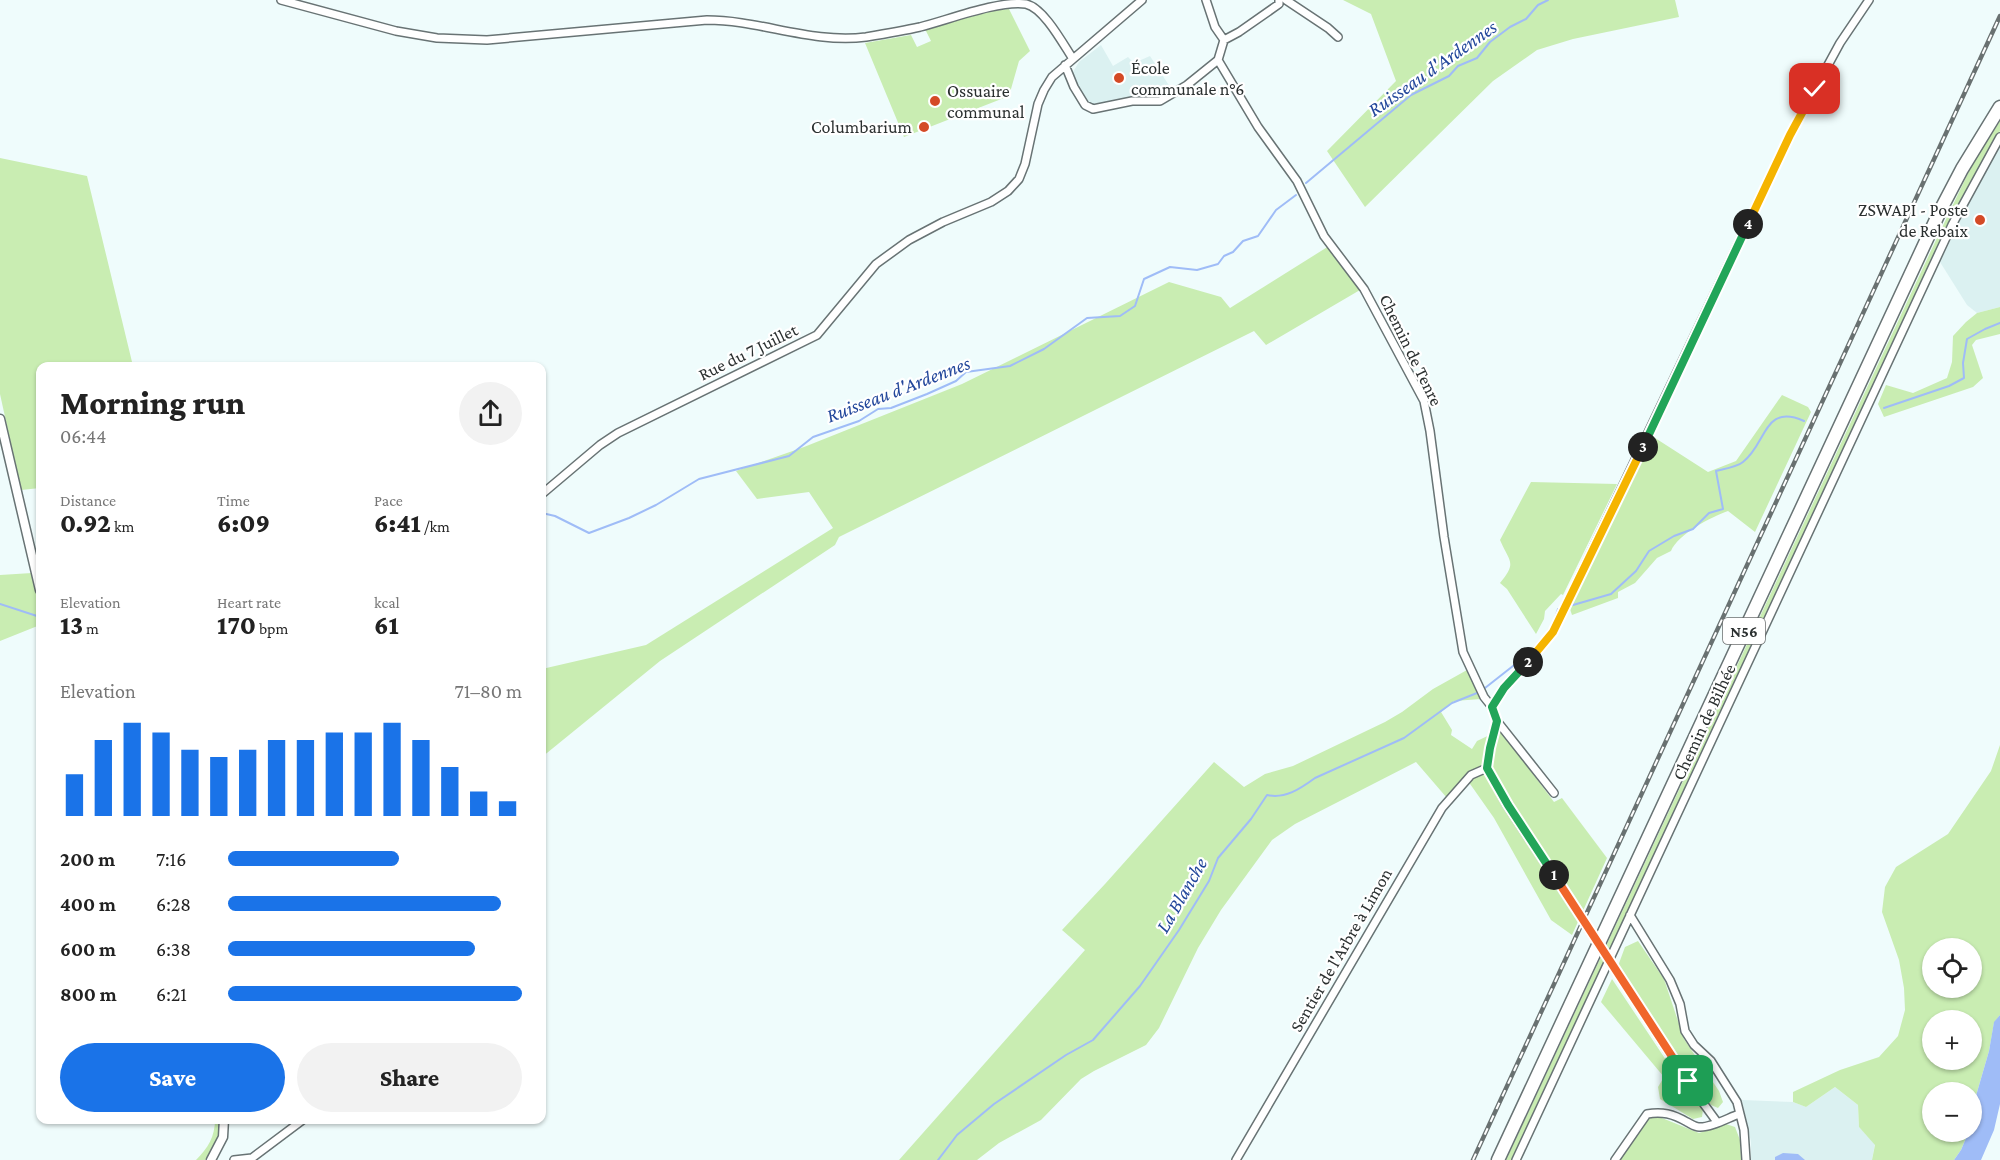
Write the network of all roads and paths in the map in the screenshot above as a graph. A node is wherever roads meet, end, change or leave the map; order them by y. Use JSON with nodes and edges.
{"nodes":[{"id":1,"x":281,"y":0,"type":"edge"},
{"id":2,"x":1142,"y":0,"type":"edge"},
{"id":3,"x":1206,"y":0,"type":"edge"},
{"id":4,"x":1279,"y":0,"type":"edge"},
{"id":5,"x":1286,"y":0,"type":"edge"},
{"id":6,"x":1869,"y":0,"type":"edge"},
{"id":7,"x":1002,"y":2,"type":"edge"},
{"id":8,"x":1014,"y":2,"type":"edge"},
{"id":9,"x":1338,"y":38,"type":"dead end"},
{"id":10,"x":1224,"y":40,"type":"junction"},
{"id":11,"x":1073,"y":59,"type":"junction"},
{"id":12,"x":1218,"y":60,"type":"junction"},
{"id":13,"x":1065,"y":65,"type":"junction"},
{"id":14,"x":2000,"y":107,"type":"edge"},
{"id":15,"x":2000,"y":137,"type":"edge"},
{"id":16,"x":0,"y":419,"type":"edge"},
{"id":17,"x":546,"y":491,"type":"edge"},
{"id":18,"x":36,"y":573,"type":"edge"},
{"id":19,"x":1492,"y":707,"type":"junction"},
{"id":20,"x":1497,"y":721,"type":"junction"},
{"id":21,"x":1487,"y":768,"type":"junction"},
{"id":22,"x":1554,"y":794,"type":"dead end"},
{"id":23,"x":1630,"y":915,"type":"junction"},
{"id":24,"x":1739,"y":1114,"type":"junction"},
{"id":25,"x":1717,"y":1122,"type":"junction"},
{"id":26,"x":224,"y":1124,"type":"edge"},
{"id":27,"x":297,"y":1124,"type":"edge"},
{"id":28,"x":211,"y":1160,"type":"edge"},
{"id":29,"x":234,"y":1160,"type":"edge"},
{"id":30,"x":1236,"y":1160,"type":"edge"},
{"id":31,"x":1497,"y":1160,"type":"edge"},
{"id":32,"x":1516,"y":1160,"type":"edge"},
{"id":33,"x":1615,"y":1160,"type":"edge"},
{"id":34,"x":1746,"y":1160,"type":"edge"}],
"edges":[{"from":1,"to":7,"type":"street"},
{"from":2,"to":11,"type":"street","name":"Rue du 7 Juillet"},
{"from":3,"to":10,"type":"street"},
{"from":4,"to":10,"type":"street"},
{"from":5,"to":9,"type":"street"},
{"from":6,"to":19,"type":"street"},
{"from":7,"to":8,"type":"street"},
{"from":8,"to":11,"type":"street"},
{"from":10,"to":12,"type":"street"},
{"from":11,"to":13,"type":"street","name":"Rue du 7 Juillet"},
{"from":12,"to":13,"type":"street"},
{"from":12,"to":19,"type":"street","name":"Chemin de Tenre"},
{"from":13,"to":17,"type":"street","name":"Rue du 7 Juillet"},
{"from":14,"to":31,"type":"highway","number":"N56"},
{"from":15,"to":23,"type":"street","name":"Chemin de Bilhée"},
{"from":16,"to":18,"type":"street"},
{"from":19,"to":20,"type":"street","name":"Chemin de Tenre"},
{"from":20,"to":21,"type":"street"},
{"from":20,"to":22,"type":"street","name":"Chemin de Tenre"},
{"from":21,"to":25,"type":"street","bridge":true},
{"from":21,"to":30,"type":"street","name":"Sentier de l'Arbre à Limon"},
{"from":23,"to":24,"type":"street"},
{"from":23,"to":32,"type":"street","name":"Chemin de Bilhée"},
{"from":24,"to":25,"type":"street"},
{"from":24,"to":34,"type":"street"},
{"from":25,"to":33,"type":"street"},
{"from":26,"to":28,"type":"street"},
{"from":27,"to":29,"type":"street"}]}
